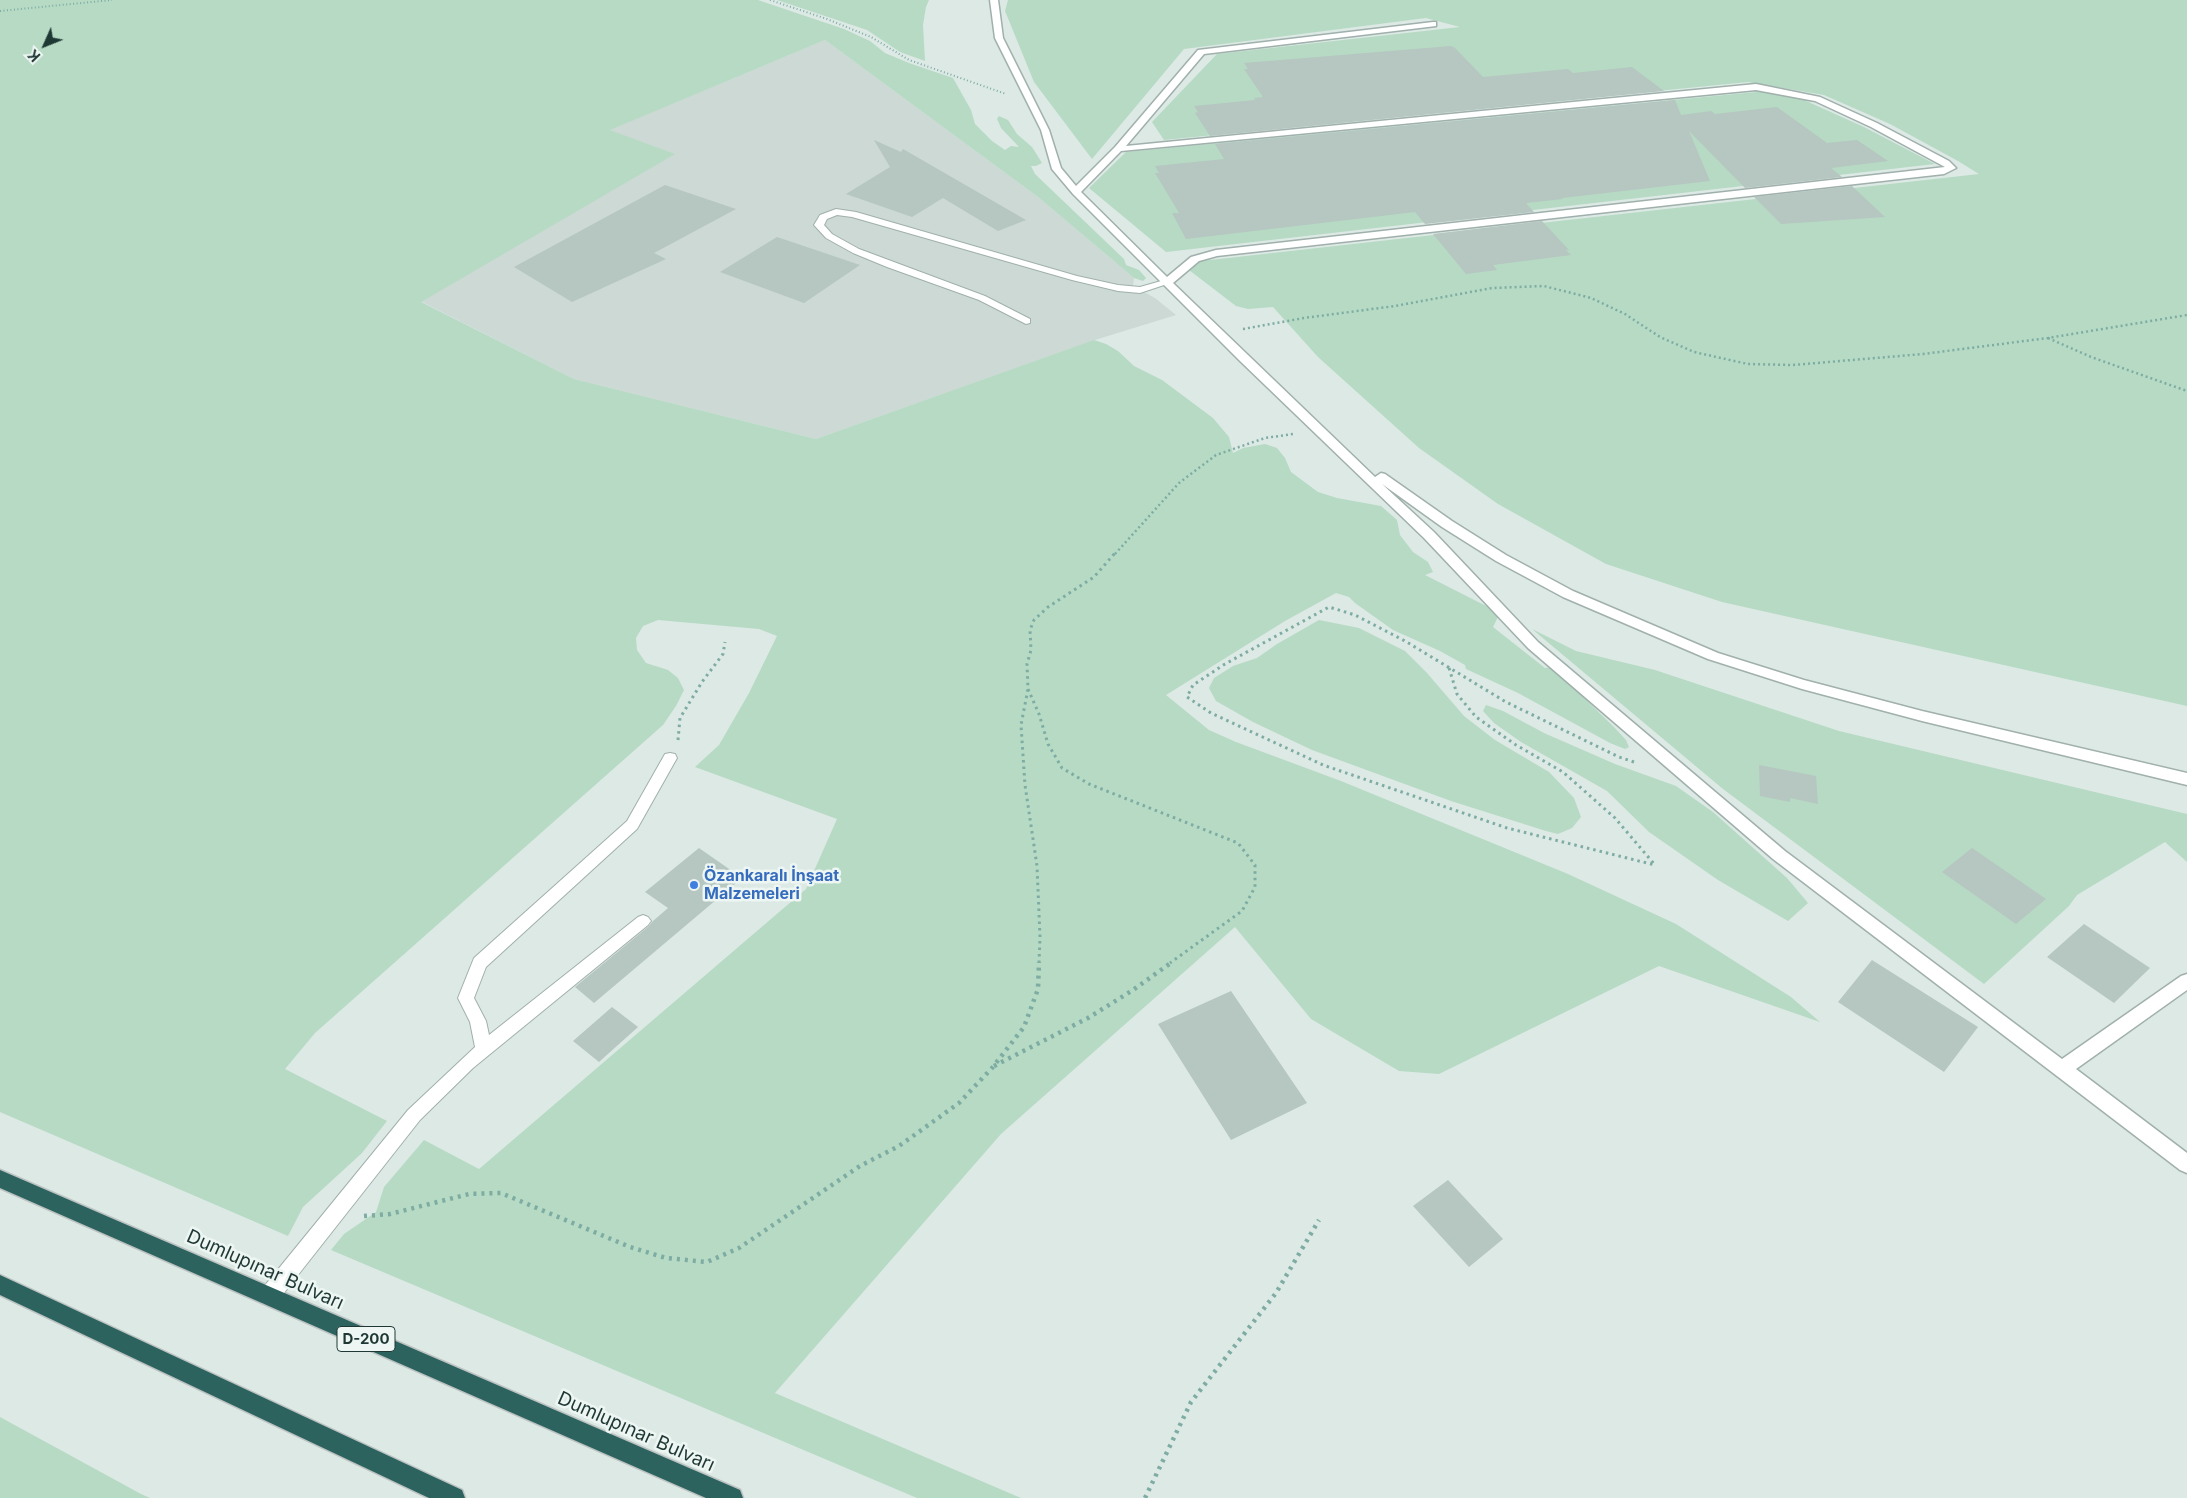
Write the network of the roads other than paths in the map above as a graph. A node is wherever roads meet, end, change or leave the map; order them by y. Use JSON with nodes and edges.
{"nodes":[{"id":1,"x":994,"y":0,"type":"edge"},
{"id":2,"x":1433,"y":24,"type":"dead end"},
{"id":3,"x":1118,"y":149,"type":"junction"},
{"id":4,"x":1076,"y":192,"type":"junction"},
{"id":5,"x":1168,"y":282,"type":"junction"},
{"id":6,"x":1026,"y":321,"type":"dead end"},
{"id":7,"x":1323,"y":434,"type":"junction"},
{"id":8,"x":670,"y":758,"type":"road end"},
{"id":9,"x":2187,"y":779,"type":"edge"},
{"id":10,"x":642,"y":920,"type":"dead end"},
{"id":11,"x":2187,"y":981,"type":"edge"},
{"id":12,"x":484,"y":1050,"type":"junction"},
{"id":13,"x":2063,"y":1068,"type":"junction"},
{"id":14,"x":2187,"y":1164,"type":"edge"},
{"id":15,"x":0,"y":1179,"type":"edge"},
{"id":16,"x":0,"y":1285,"type":"edge"},
{"id":17,"x":269,"y":1296,"type":"junction"},
{"id":18,"x":454,"y":1498,"type":"edge"},
{"id":19,"x":732,"y":1498,"type":"edge"}],
"edges":[{"from":1,"to":4,"type":"street"},
{"from":2,"to":3,"type":"street"},
{"from":3,"to":4,"type":"street"},
{"from":3,"to":5,"type":"street"},
{"from":4,"to":5,"type":"street"},
{"from":5,"to":6,"type":"lane"},
{"from":5,"to":7,"type":"street"},
{"from":7,"to":9,"type":"street"},
{"from":7,"to":13,"type":"street"},
{"from":8,"to":12,"type":"lane"},
{"from":10,"to":12,"type":"lane"},
{"from":11,"to":13,"type":"street"},
{"from":12,"to":17,"type":"lane"},
{"from":13,"to":14,"type":"street"},
{"from":15,"to":17,"type":"highway","name":"Dumlupınar Bulvarı","number":"D-200"},
{"from":16,"to":18,"type":"highway"},
{"from":17,"to":19,"type":"highway","name":"Dumlupınar Bulvarı","number":"D-200"}]}
